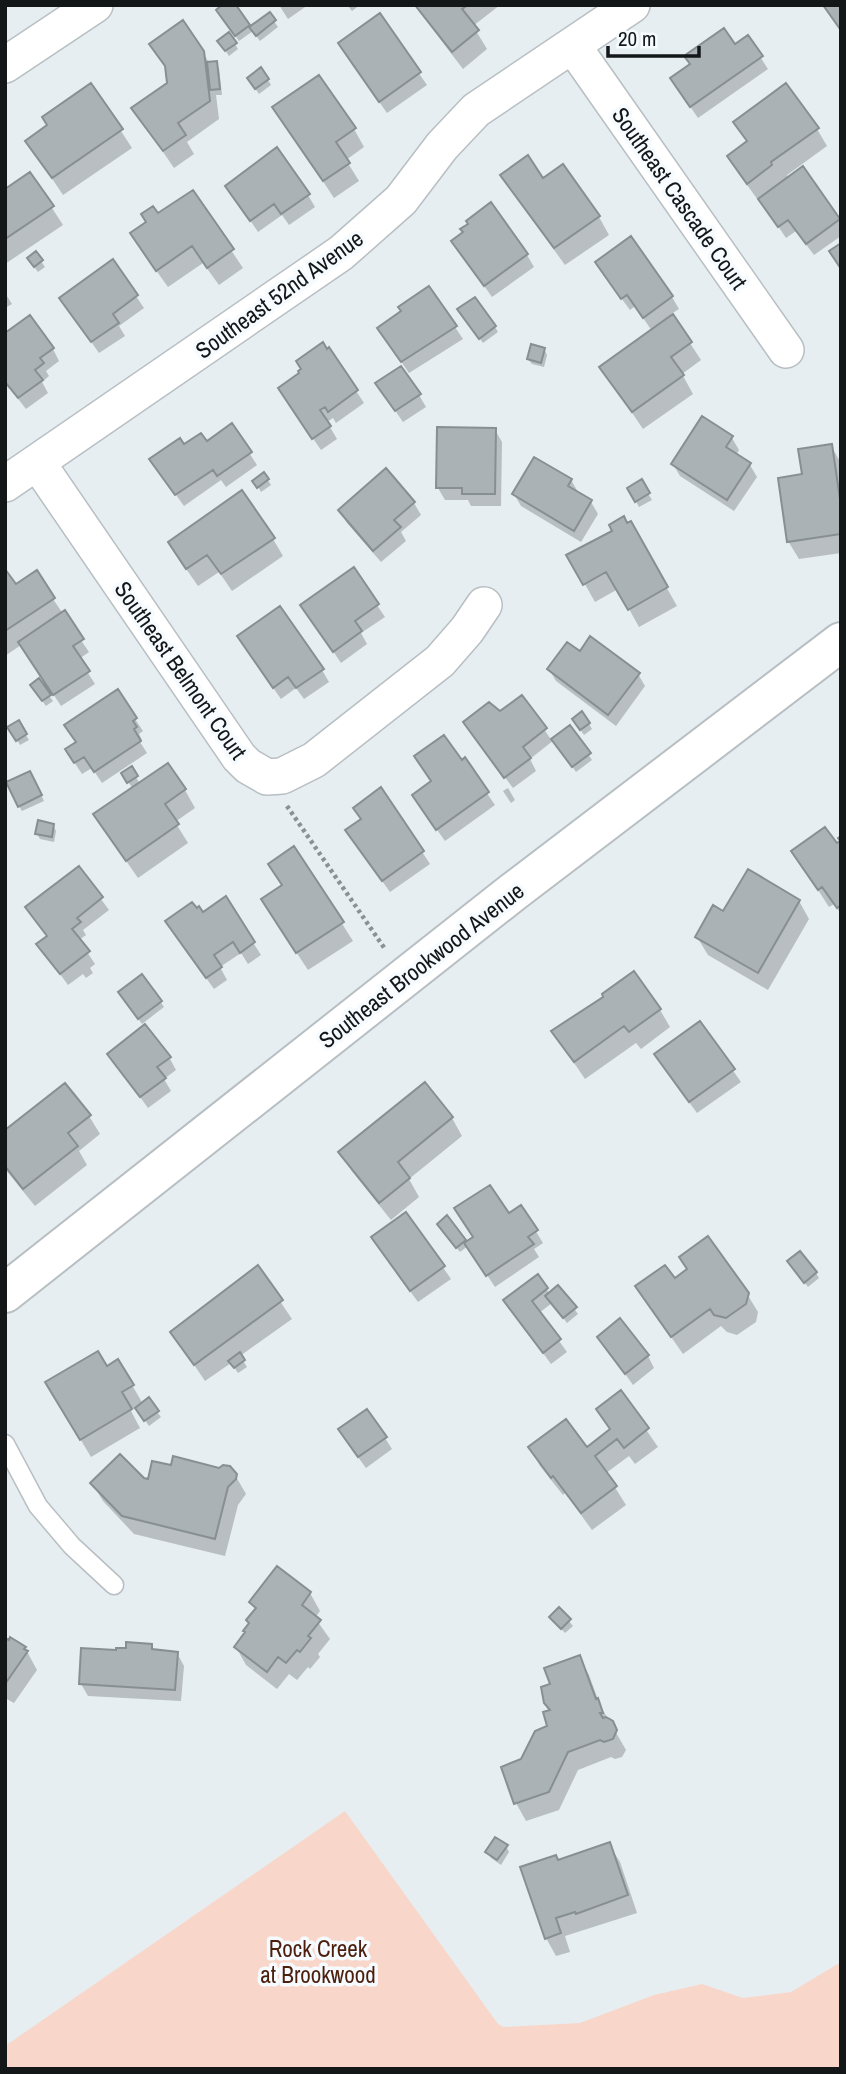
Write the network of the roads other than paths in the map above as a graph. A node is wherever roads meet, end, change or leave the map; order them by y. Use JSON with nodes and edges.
{"nodes":[{"id":1,"x":95,"y":5,"type":"edge"},
{"id":2,"x":632,"y":5,"type":"edge"},
{"id":3,"x":573,"y":46,"type":"junction"},
{"id":4,"x":8,"y":59,"type":"edge"},
{"id":5,"x":786,"y":350,"type":"dead end"},
{"id":6,"x":37,"y":463,"type":"junction"},
{"id":7,"x":5,"y":484,"type":"edge"},
{"id":8,"x":484,"y":605,"type":"dead end"},
{"id":9,"x":841,"y":642,"type":"edge"},
{"id":10,"x":5,"y":1293,"type":"edge"},
{"id":11,"x":5,"y":1444,"type":"edge"},
{"id":12,"x":114,"y":1585,"type":"dead end"}],
"edges":[{"from":1,"to":4,"type":"street"},
{"from":2,"to":3,"type":"street","name":"Southeast 52nd Avenue"},
{"from":3,"to":5,"type":"street","name":"Southeast Cascade Court"},
{"from":3,"to":6,"type":"street","name":"Southeast 52nd Avenue"},
{"from":6,"to":7,"type":"street","name":"Southeast 52nd Avenue"},
{"from":6,"to":8,"type":"street","name":"Southeast Belmont Court"},
{"from":9,"to":10,"type":"main road","name":"Southeast Brookwood Avenue"},
{"from":11,"to":12,"type":"lane"}]}
